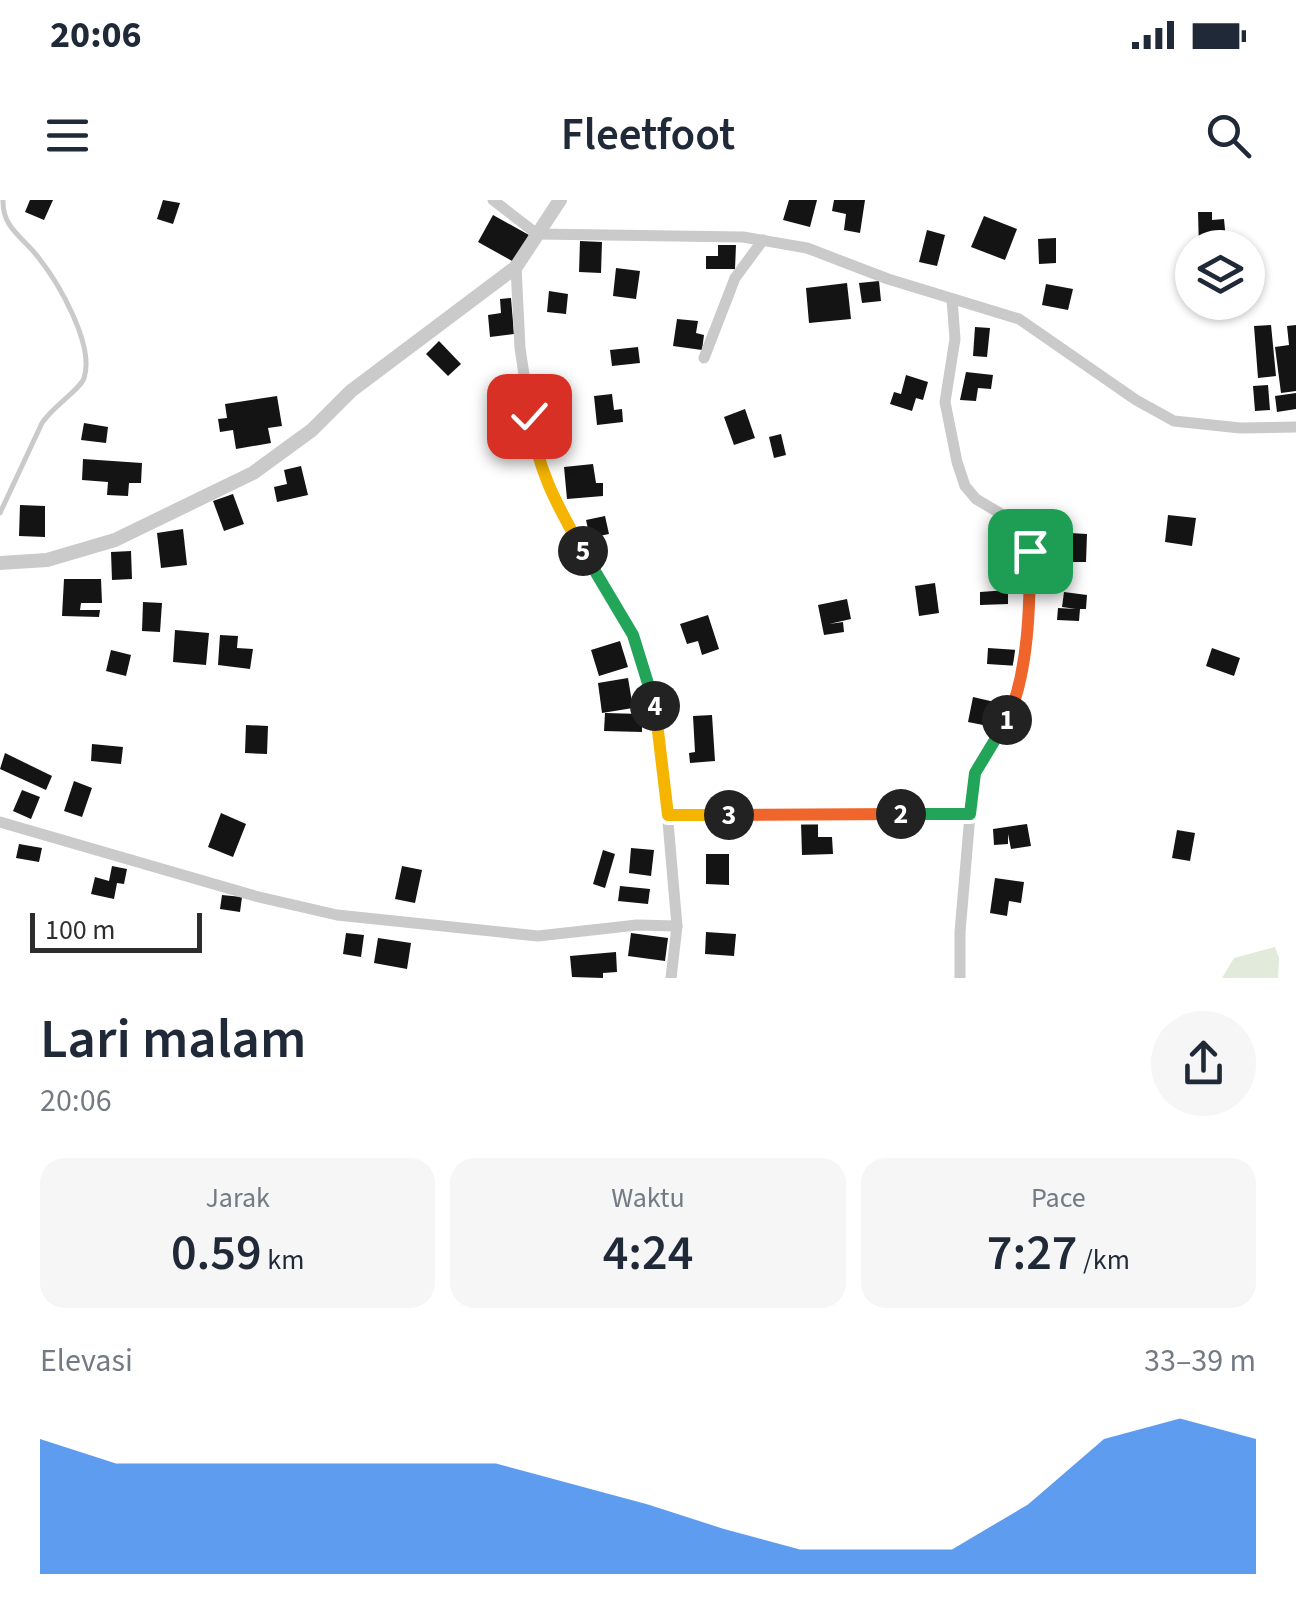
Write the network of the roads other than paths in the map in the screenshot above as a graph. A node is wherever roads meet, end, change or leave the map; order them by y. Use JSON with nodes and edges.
{"nodes":[{"id":1,"x":3,"y":200,"type":"edge"},
{"id":2,"x":493,"y":200,"type":"edge"},
{"id":3,"x":560,"y":200,"type":"edge"},
{"id":4,"x":538,"y":234,"type":"junction"},
{"id":5,"x":763,"y":240,"type":"junction"},
{"id":6,"x":516,"y":267,"type":"junction"},
{"id":7,"x":952,"y":299,"type":"junction"},
{"id":8,"x":704,"y":358,"type":"dead end"},
{"id":9,"x":1296,"y":427,"type":"edge"},
{"id":10,"x":0,"y":513,"type":"edge"},
{"id":11,"x":0,"y":563,"type":"edge"},
{"id":12,"x":970,"y":814,"type":"junction"},
{"id":13,"x":668,"y":815,"type":"junction"},
{"id":14,"x":0,"y":822,"type":"edge"},
{"id":15,"x":677,"y":926,"type":"junction"},
{"id":16,"x":671,"y":978,"type":"edge"},
{"id":17,"x":960,"y":978,"type":"edge"}],
"edges":[{"from":1,"to":10,"type":"lane"},
{"from":2,"to":4,"type":"street"},
{"from":3,"to":4,"type":"street"},
{"from":4,"to":5,"type":"street"},
{"from":4,"to":6,"type":"street"},
{"from":5,"to":7,"type":"street"},
{"from":5,"to":8,"type":"street"},
{"from":6,"to":11,"type":"street"},
{"from":6,"to":13,"type":"street"},
{"from":7,"to":9,"type":"street"},
{"from":7,"to":12,"type":"street"},
{"from":12,"to":13,"type":"street"},
{"from":12,"to":17,"type":"street"},
{"from":13,"to":15,"type":"street"},
{"from":14,"to":15,"type":"street"},
{"from":15,"to":16,"type":"street"}]}
